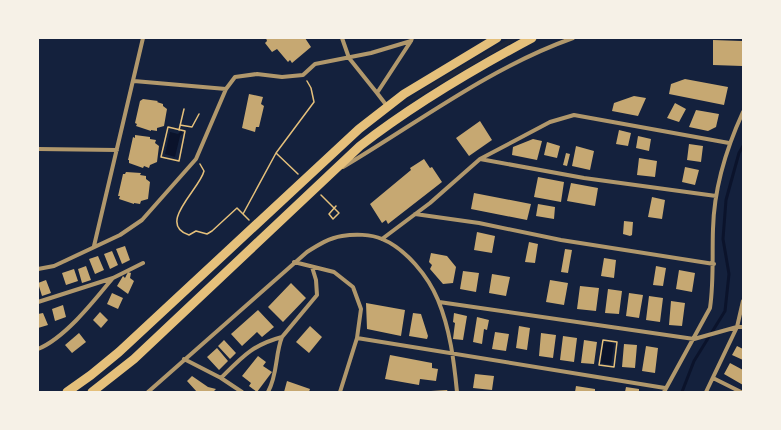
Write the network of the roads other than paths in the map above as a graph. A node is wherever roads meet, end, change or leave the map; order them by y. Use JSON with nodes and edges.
{"nodes":[{"id":1,"x":143,"y":38,"type":"edge"},
{"id":2,"x":342,"y":38,"type":"edge"},
{"id":3,"x":498,"y":38,"type":"edge"},
{"id":4,"x":532,"y":38,"type":"edge"},
{"id":5,"x":573,"y":38,"type":"edge"},
{"id":6,"x":411,"y":40,"type":"edge"},
{"id":7,"x":349,"y":58,"type":"junction"},
{"id":8,"x":134,"y":80,"type":"junction"},
{"id":9,"x":226,"y":88,"type":"junction"},
{"id":10,"x":376,"y":93,"type":"junction"},
{"id":11,"x":387,"y":106,"type":"junction"},
{"id":12,"x":743,"y":112,"type":"edge"},
{"id":13,"x":729,"y":143,"type":"junction"},
{"id":14,"x":38,"y":148,"type":"edge"},
{"id":15,"x":117,"y":150,"type":"junction"},
{"id":16,"x":480,"y":159,"type":"junction"},
{"id":17,"x":327,"y":176,"type":"junction"},
{"id":18,"x":716,"y":196,"type":"junction"},
{"id":19,"x":415,"y":214,"type":"junction"},
{"id":20,"x":382,"y":239,"type":"junction"},
{"id":21,"x":94,"y":246,"type":"junction"},
{"id":22,"x":294,"y":262,"type":"junction"},
{"id":23,"x":143,"y":263,"type":"dead end"},
{"id":24,"x":714,"y":264,"type":"junction"},
{"id":25,"x":312,"y":267,"type":"junction"},
{"id":26,"x":38,"y":269,"type":"edge"},
{"id":27,"x":113,"y":278,"type":"junction"},
{"id":28,"x":743,"y":301,"type":"edge"},
{"id":29,"x":38,"y":302,"type":"edge"},
{"id":30,"x":439,"y":302,"type":"junction"},
{"id":31,"x":736,"y":327,"type":"junction"},
{"id":32,"x":743,"y":327,"type":"edge"},
{"id":33,"x":282,"y":336,"type":"junction"},
{"id":34,"x":357,"y":338,"type":"junction"},
{"id":35,"x":694,"y":339,"type":"junction"},
{"id":36,"x":38,"y":349,"type":"edge"},
{"id":37,"x":453,"y":354,"type":"junction"},
{"id":38,"x":184,"y":359,"type":"junction"},
{"id":39,"x":221,"y":378,"type":"junction"},
{"id":40,"x":713,"y":378,"type":"junction"},
{"id":41,"x":664,"y":390,"type":"edge"},
{"id":42,"x":67,"y":392,"type":"edge"},
{"id":43,"x":92,"y":392,"type":"edge"},
{"id":44,"x":148,"y":392,"type":"edge"},
{"id":45,"x":241,"y":392,"type":"edge"},
{"id":46,"x":268,"y":392,"type":"edge"},
{"id":47,"x":340,"y":392,"type":"edge"},
{"id":48,"x":458,"y":392,"type":"edge"},
{"id":49,"x":706,"y":392,"type":"edge"},
{"id":50,"x":741,"y":392,"type":"edge"}],
"edges":[{"from":1,"to":8,"type":"street"},
{"from":2,"to":7,"type":"street"},
{"from":3,"to":11,"type":"main road"},
{"from":4,"to":17,"type":"main road"},
{"from":5,"to":17,"type":"street"},
{"from":6,"to":7,"type":"street"},
{"from":6,"to":10,"type":"street"},
{"from":7,"to":9,"type":"street"},
{"from":7,"to":10,"type":"street"},
{"from":8,"to":9,"type":"street"},
{"from":8,"to":15,"type":"street"},
{"from":9,"to":21,"type":"street"},
{"from":10,"to":11,"type":"street"},
{"from":11,"to":42,"type":"main road"},
{"from":12,"to":13,"type":"street"},
{"from":13,"to":16,"type":"street"},
{"from":13,"to":18,"type":"street"},
{"from":14,"to":15,"type":"street"},
{"from":15,"to":21,"type":"street"},
{"from":16,"to":18,"type":"street"},
{"from":16,"to":19,"type":"street"},
{"from":17,"to":43,"type":"main road"},
{"from":18,"to":24,"type":"street"},
{"from":19,"to":20,"type":"street"},
{"from":19,"to":24,"type":"street"},
{"from":20,"to":22,"type":"street"},
{"from":20,"to":30,"type":"street"},
{"from":21,"to":26,"type":"street"},
{"from":22,"to":25,"type":"street"},
{"from":22,"to":38,"type":"street"},
{"from":23,"to":27,"type":"street"},
{"from":24,"to":35,"type":"street"},
{"from":25,"to":33,"type":"street"},
{"from":25,"to":34,"type":"street"},
{"from":27,"to":29,"type":"street"},
{"from":27,"to":36,"type":"street"},
{"from":28,"to":31,"type":"street"},
{"from":30,"to":35,"type":"street"},
{"from":30,"to":37,"type":"street"},
{"from":31,"to":32,"type":"street"},
{"from":31,"to":35,"type":"street"},
{"from":31,"to":40,"type":"street"},
{"from":33,"to":39,"type":"street"},
{"from":33,"to":46,"type":"street"},
{"from":34,"to":37,"type":"street"},
{"from":34,"to":47,"type":"street"},
{"from":35,"to":41,"type":"street"},
{"from":37,"to":41,"type":"street"},
{"from":37,"to":48,"type":"street"},
{"from":38,"to":39,"type":"street"},
{"from":38,"to":44,"type":"street"},
{"from":39,"to":45,"type":"street"},
{"from":40,"to":49,"type":"street"},
{"from":40,"to":50,"type":"street"}]}
